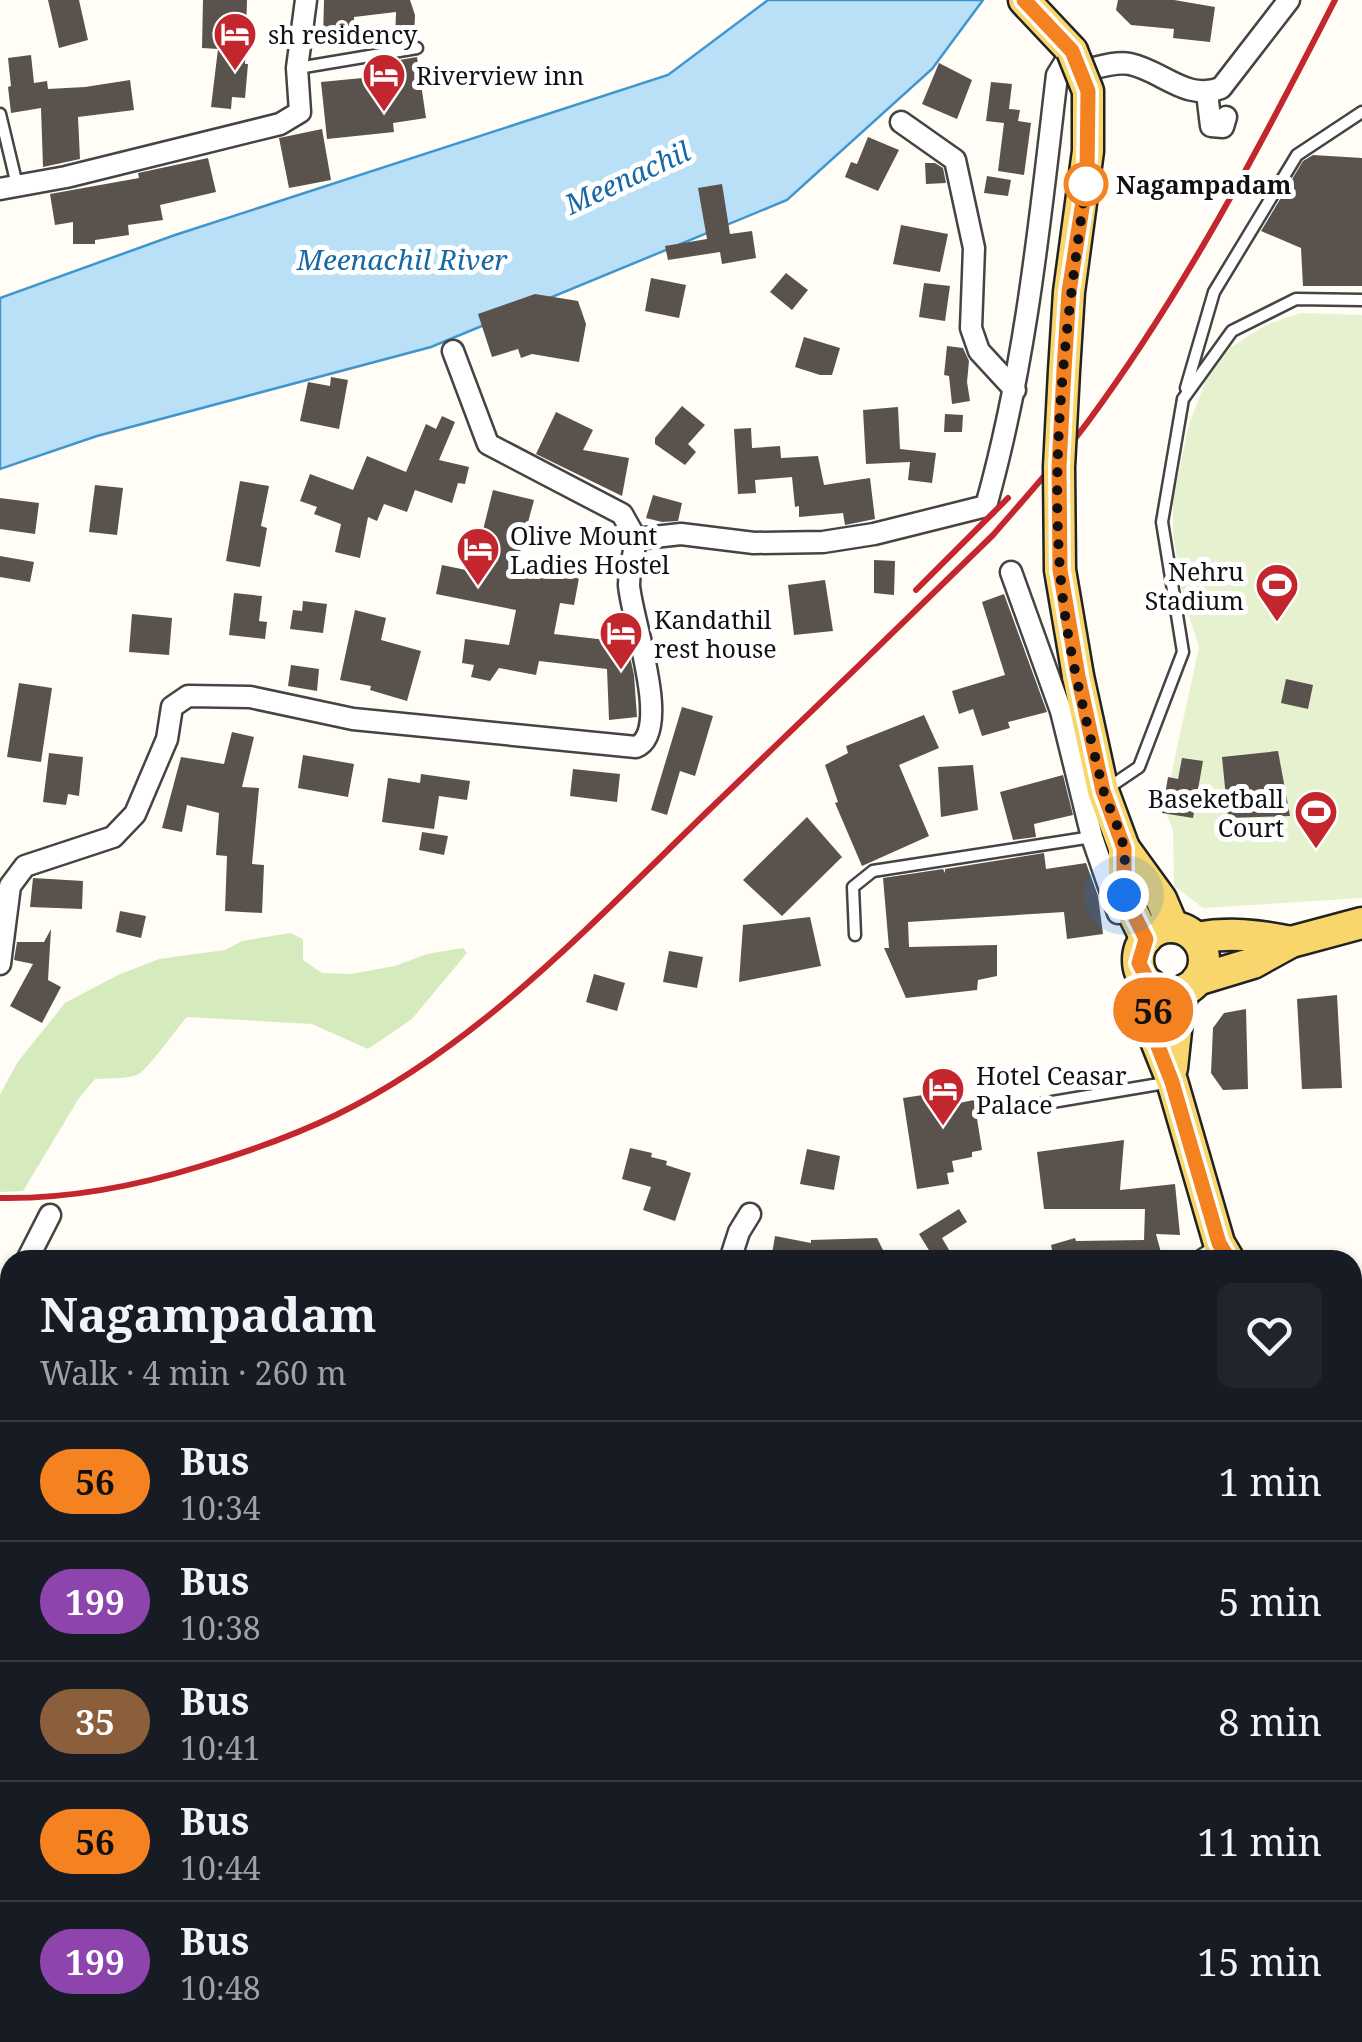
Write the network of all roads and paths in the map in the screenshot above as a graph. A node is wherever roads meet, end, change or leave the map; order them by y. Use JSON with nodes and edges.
{"nodes":[{"id":1,"x":306,"y":0,"type":"edge"},
{"id":2,"x":1024,"y":0,"type":"edge"},
{"id":3,"x":1289,"y":0,"type":"edge"},
{"id":4,"x":417,"y":48,"type":"dead end"},
{"id":5,"x":1077,"y":61,"type":"junction"},
{"id":6,"x":297,"y":68,"type":"junction"},
{"id":7,"x":1207,"y":93,"type":"junction"},
{"id":8,"x":1362,"y":112,"type":"edge"},
{"id":9,"x":0,"y":114,"type":"edge"},
{"id":10,"x":1226,"y":116,"type":"dead end"},
{"id":11,"x":900,"y":122,"type":"dead end"},
{"id":12,"x":8,"y":187,"type":"edge"},
{"id":13,"x":1362,"y":300,"type":"edge"},
{"id":14,"x":453,"y":352,"type":"dead end"},
{"id":15,"x":1015,"y":390,"type":"junction"},
{"id":16,"x":1183,"y":399,"type":"junction"},
{"id":17,"x":636,"y":539,"type":"junction"},
{"id":18,"x":1011,"y":572,"type":"dead end"},
{"id":19,"x":1103,"y":791,"type":"junction"},
{"id":20,"x":1092,"y":837,"type":"junction"},
{"id":21,"x":1362,"y":923,"type":"edge"},
{"id":22,"x":1172,"y":934,"type":"junction"},
{"id":23,"x":855,"y":935,"type":"dead end"},
{"id":24,"x":1290,"y":942,"type":"junction"},
{"id":25,"x":0,"y":964,"type":"edge"},
{"id":26,"x":1192,"y":984,"type":"junction"},
{"id":27,"x":1150,"y":985,"type":"junction"},
{"id":28,"x":1172,"y":1082,"type":"junction"},
{"id":29,"x":1005,"y":1110,"type":"dead end"},
{"id":30,"x":750,"y":1214,"type":"dead end"},
{"id":31,"x":50,"y":1215,"type":"dead end"},
{"id":32,"x":32,"y":1250,"type":"edge"},
{"id":33,"x":733,"y":1250,"type":"edge"},
{"id":34,"x":1213,"y":1250,"type":"edge"}],
"edges":[{"from":1,"to":6,"type":"street"},
{"from":2,"to":5,"type":"main road"},
{"from":3,"to":7,"type":"street"},
{"from":4,"to":6,"type":"lane"},
{"from":5,"to":7,"type":"street"},
{"from":5,"to":15,"type":"street"},
{"from":5,"to":19,"type":"main road","bridge":true},
{"from":6,"to":12,"type":"street"},
{"from":7,"to":10,"type":"street"},
{"from":8,"to":16,"type":"lane"},
{"from":9,"to":12,"type":"lane"},
{"from":11,"to":15,"type":"street"},
{"from":13,"to":16,"type":"lane"},
{"from":14,"to":17,"type":"street"},
{"from":15,"to":17,"type":"street"},
{"from":16,"to":19,"type":"lane"},
{"from":17,"to":25,"type":"street"},
{"from":18,"to":20,"type":"street"},
{"from":19,"to":22,"type":"main road"},
{"from":20,"to":22,"type":"street"},
{"from":20,"to":23,"type":"lane"},
{"from":21,"to":24,"type":"main road"},
{"from":22,"to":24,"type":"main road"},
{"from":22,"to":26,"type":"main road"},
{"from":22,"to":27,"type":"main road"},
{"from":24,"to":26,"type":"main road"},
{"from":26,"to":27,"type":"main road"},
{"from":26,"to":28,"type":"main road"},
{"from":27,"to":28,"type":"main road"},
{"from":28,"to":29,"type":"lane"},
{"from":28,"to":34,"type":"main road"},
{"from":30,"to":33,"type":"street"},
{"from":31,"to":32,"type":"street"}]}
